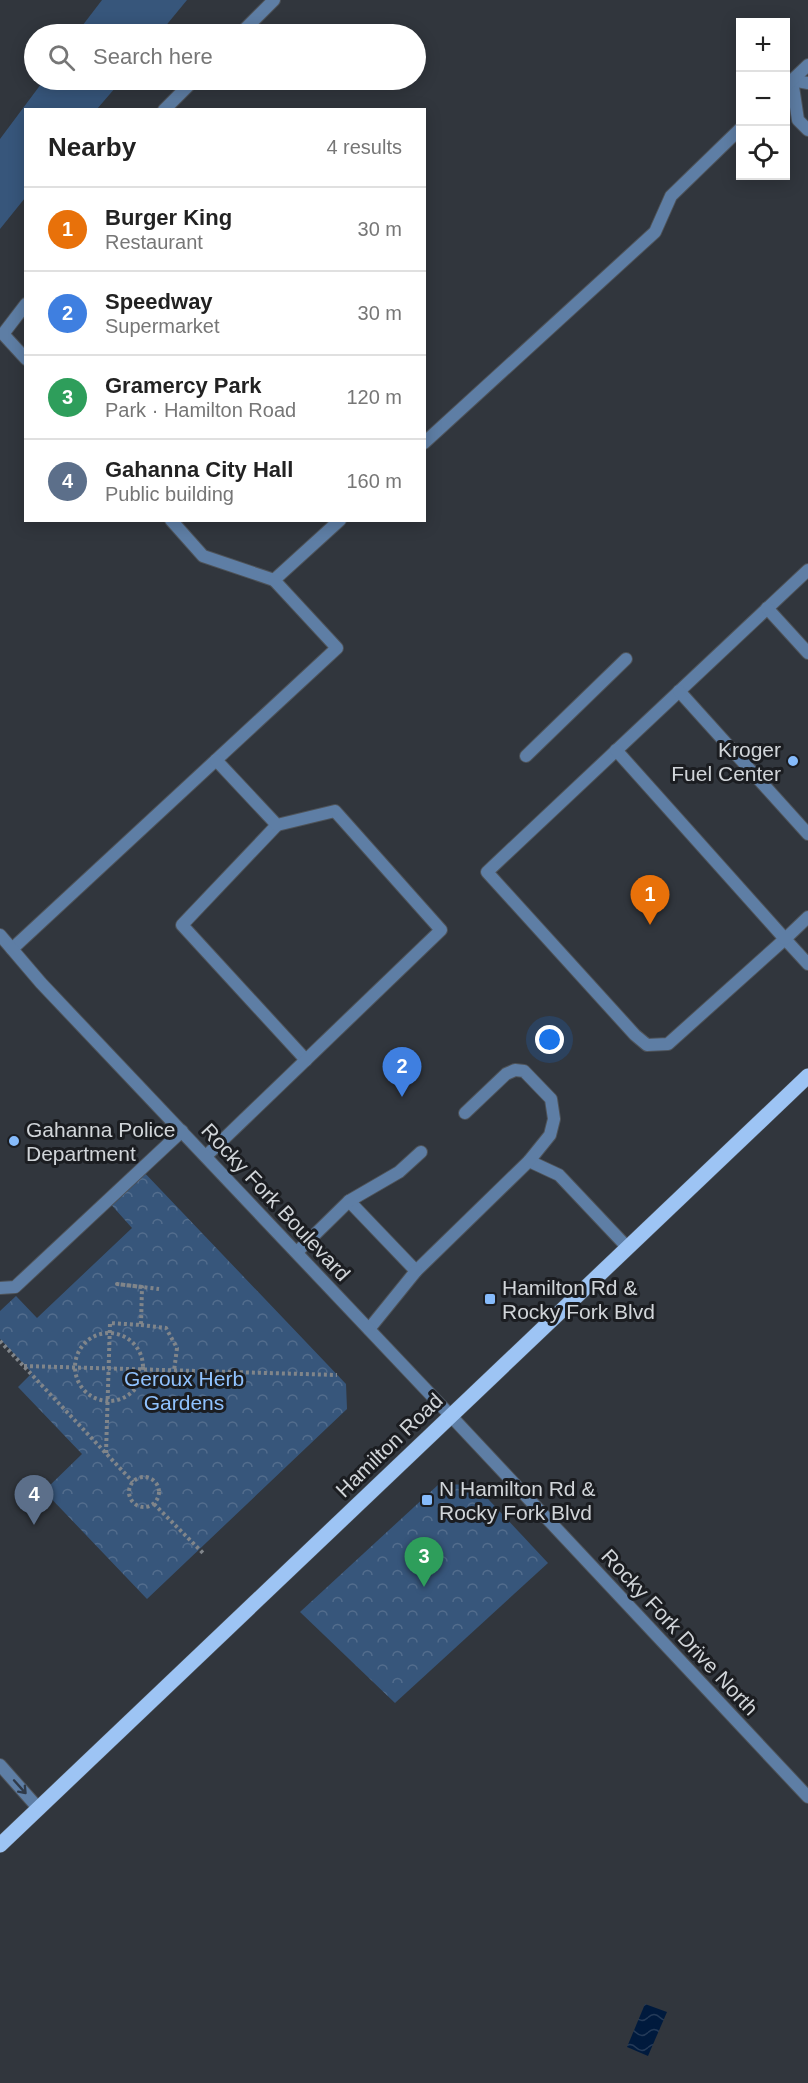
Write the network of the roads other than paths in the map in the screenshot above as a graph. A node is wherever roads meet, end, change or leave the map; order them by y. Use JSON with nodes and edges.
{"nodes":[{"id":1,"x":274,"y":0,"type":"edge"},
{"id":2,"x":250,"y":24,"type":"edge"},
{"id":3,"x":808,"y":65,"type":"edge"},
{"id":4,"x":790,"y":82,"type":"edge"},
{"id":5,"x":790,"y":83,"type":"edge"},
{"id":6,"x":808,"y":83,"type":"edge"},
{"id":7,"x":790,"y":87,"type":"edge"},
{"id":8,"x":184,"y":90,"type":"edge"},
{"id":9,"x":166,"y":108,"type":"edge"},
{"id":10,"x":808,"y":130,"type":"edge"},
{"id":11,"x":736,"y":134,"type":"edge"},
{"id":12,"x":24,"y":307,"type":"edge"},
{"id":13,"x":24,"y":357,"type":"edge"},
{"id":14,"x":426,"y":440,"type":"edge"},
{"id":15,"x":173,"y":522,"type":"edge"},
{"id":16,"x":338,"y":522,"type":"edge"},
{"id":17,"x":808,"y":570,"type":"edge"},
{"id":18,"x":274,"y":580,"type":"junction"},
{"id":19,"x":767,"y":608,"type":"junction"},
{"id":20,"x":808,"y":653,"type":"edge"},
{"id":21,"x":626,"y":659,"type":"dead end"},
{"id":22,"x":678,"y":691,"type":"junction"},
{"id":23,"x":615,"y":750,"type":"junction"},
{"id":24,"x":526,"y":756,"type":"dead end"},
{"id":25,"x":216,"y":760,"type":"junction"},
{"id":26,"x":277,"y":825,"type":"junction"},
{"id":27,"x":808,"y":834,"type":"edge"},
{"id":28,"x":808,"y":916,"type":"edge"},
{"id":29,"x":0,"y":935,"type":"edge"},
{"id":30,"x":785,"y":939,"type":"junction"},
{"id":31,"x":12,"y":948,"type":"junction"},
{"id":32,"x":808,"y":964,"type":"edge"},
{"id":33,"x":306,"y":1060,"type":"junction"},
{"id":34,"x":808,"y":1076,"type":"edge"},
{"id":35,"x":465,"y":1113,"type":"dead end"},
{"id":36,"x":182,"y":1131,"type":"junction"},
{"id":37,"x":421,"y":1152,"type":"dead end"},
{"id":38,"x":206,"y":1156,"type":"junction"},
{"id":39,"x":529,"y":1161,"type":"junction"},
{"id":40,"x":349,"y":1200,"type":"junction"},
{"id":41,"x":627,"y":1247,"type":"junction"},
{"id":42,"x":297,"y":1252,"type":"junction"},
{"id":43,"x":416,"y":1271,"type":"junction"},
{"id":44,"x":0,"y":1288,"type":"edge"},
{"id":45,"x":369,"y":1329,"type":"junction"},
{"id":46,"x":450,"y":1415,"type":"junction"},
{"id":47,"x":0,"y":1765,"type":"edge"},
{"id":48,"x":808,"y":1797,"type":"edge"},
{"id":49,"x":39,"y":1809,"type":"junction"},
{"id":50,"x":0,"y":1845,"type":"edge"}],
"edges":[{"from":1,"to":2,"type":"street"},
{"from":3,"to":4,"type":"street"},
{"from":5,"to":6,"type":"street"},
{"from":7,"to":10,"type":"street"},
{"from":8,"to":9,"type":"street"},
{"from":11,"to":14,"type":"street"},
{"from":12,"to":13,"type":"street"},
{"from":15,"to":18,"type":"street"},
{"from":16,"to":18,"type":"street"},
{"from":17,"to":19,"type":"street"},
{"from":18,"to":25,"type":"street"},
{"from":19,"to":20,"type":"street"},
{"from":19,"to":22,"type":"street"},
{"from":21,"to":24,"type":"street"},
{"from":22,"to":23,"type":"street"},
{"from":22,"to":27,"type":"street"},
{"from":23,"to":30,"type":"street"},
{"from":23,"to":30,"type":"street"},
{"from":25,"to":26,"type":"street"},
{"from":25,"to":31,"type":"street"},
{"from":26,"to":33,"type":"street"},
{"from":26,"to":33,"type":"street"},
{"from":28,"to":30,"type":"street"},
{"from":29,"to":31,"type":"street","name":"Rocky Fork Boulevard"},
{"from":30,"to":32,"type":"street"},
{"from":31,"to":36,"type":"street","name":"Rocky Fork Boulevard"},
{"from":33,"to":38,"type":"street"},
{"from":34,"to":41,"type":"main road","name":"Hamilton Road"},
{"from":35,"to":39,"type":"street"},
{"from":36,"to":38,"type":"street","name":"Rocky Fork Boulevard"},
{"from":36,"to":44,"type":"street"},
{"from":37,"to":40,"type":"street"},
{"from":38,"to":42,"type":"street","name":"Rocky Fork Boulevard"},
{"from":39,"to":41,"type":"street"},
{"from":39,"to":43,"type":"street"},
{"from":40,"to":42,"type":"street"},
{"from":40,"to":43,"type":"street"},
{"from":41,"to":46,"type":"main road","name":"Hamilton Road"},
{"from":42,"to":45,"type":"street","name":"Rocky Fork Boulevard"},
{"from":43,"to":45,"type":"street"},
{"from":45,"to":46,"type":"street","name":"Rocky Fork Boulevard"},
{"from":46,"to":48,"type":"street","name":"Rocky Fork Drive North"},
{"from":46,"to":49,"type":"main road","name":"Hamilton Road"},
{"from":47,"to":49,"type":"street","one_way":true},
{"from":49,"to":50,"type":"main road","name":"Hamilton Road"}]}
